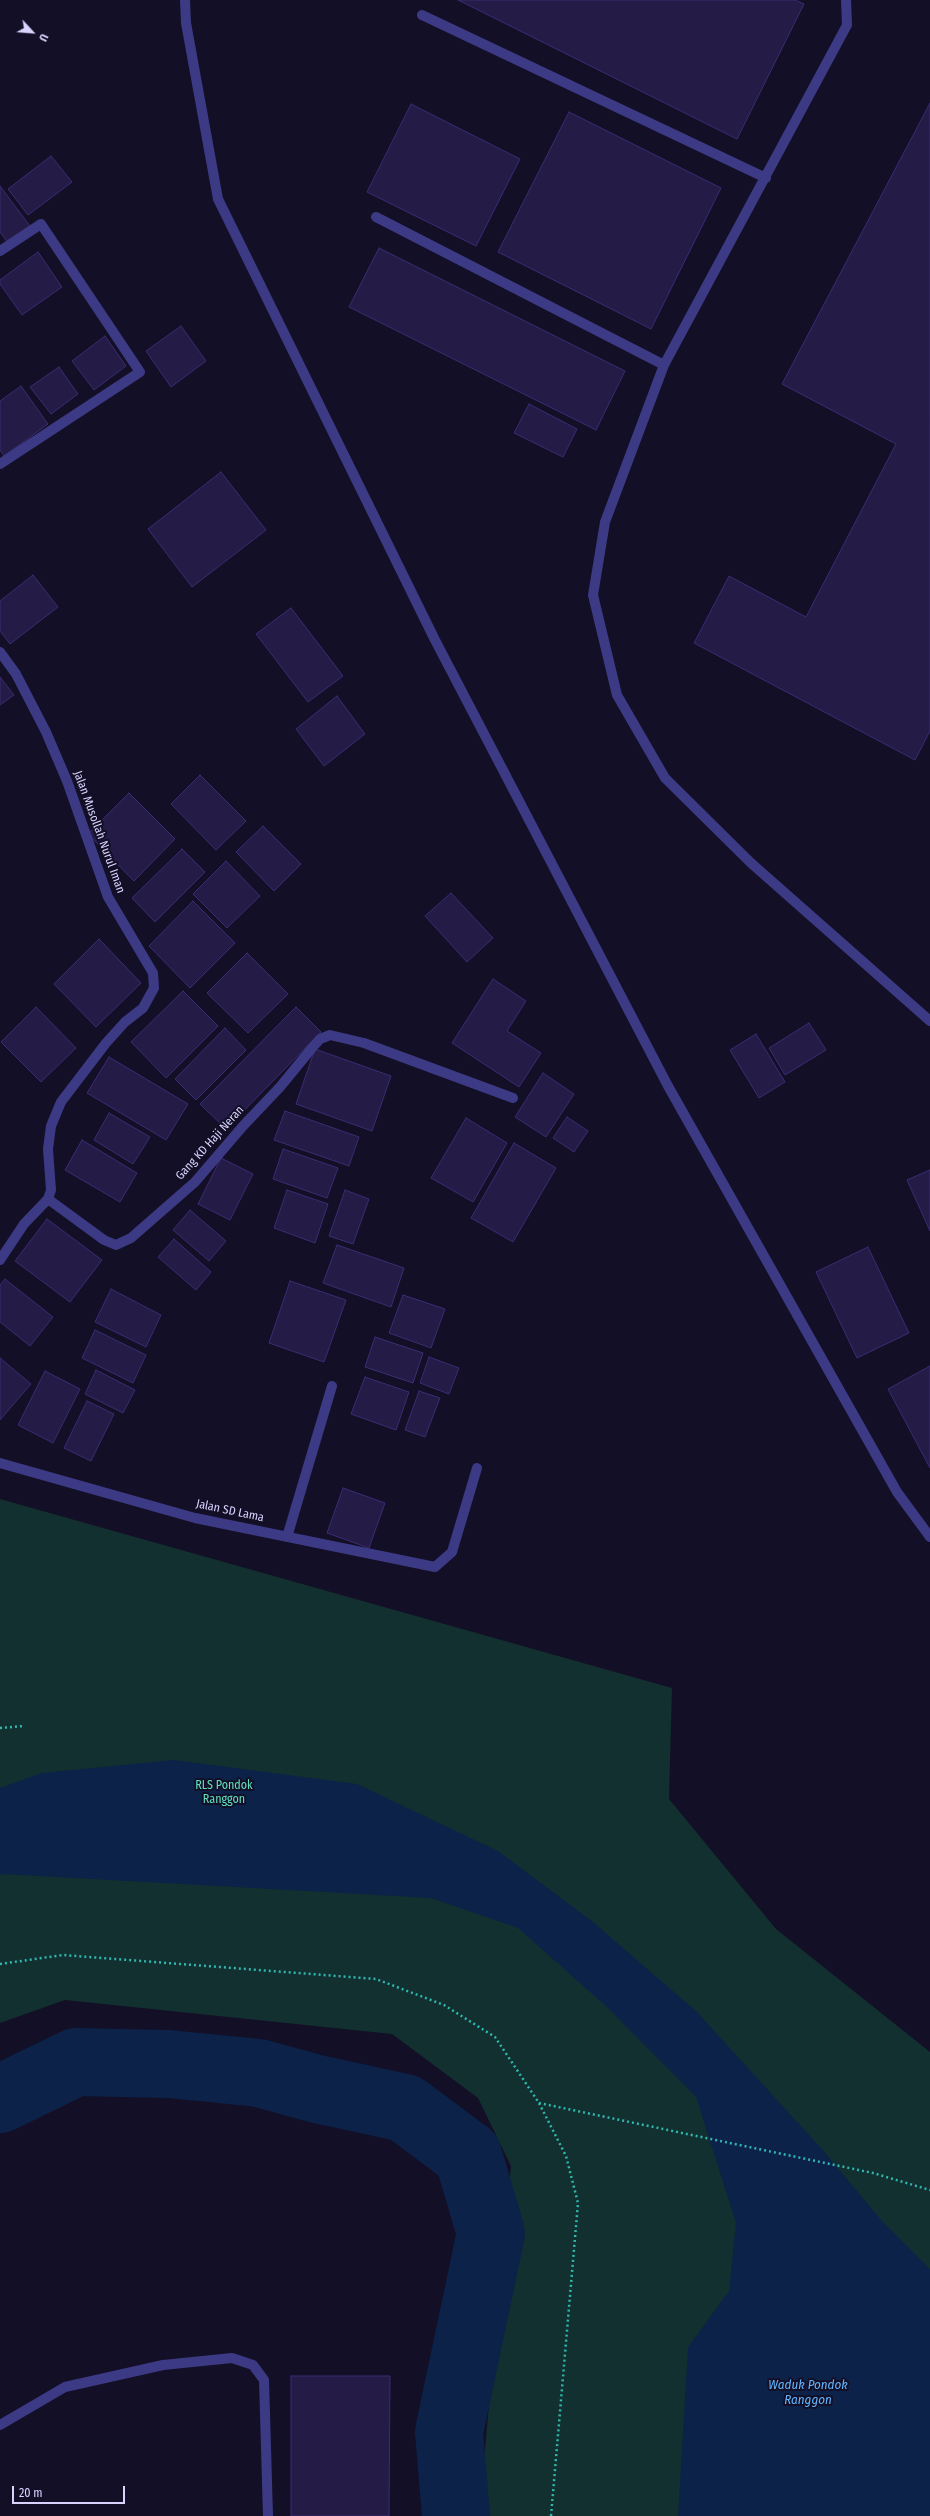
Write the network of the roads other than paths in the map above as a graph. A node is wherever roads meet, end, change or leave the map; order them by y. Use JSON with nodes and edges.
{"nodes":[{"id":1,"x":186,"y":0,"type":"edge"},
{"id":2,"x":846,"y":0,"type":"edge"},
{"id":3,"x":422,"y":15,"type":"dead end"},
{"id":4,"x":766,"y":178,"type":"junction"},
{"id":5,"x":376,"y":217,"type":"dead end"},
{"id":6,"x":0,"y":251,"type":"edge"},
{"id":7,"x":664,"y":365,"type":"junction"},
{"id":8,"x":0,"y":464,"type":"edge"},
{"id":9,"x":0,"y":652,"type":"edge"},
{"id":10,"x":930,"y":1021,"type":"edge"},
{"id":11,"x":513,"y":1098,"type":"dead end"},
{"id":12,"x":48,"y":1199,"type":"junction"},
{"id":13,"x":0,"y":1260,"type":"edge"},
{"id":14,"x":332,"y":1386,"type":"dead end"},
{"id":15,"x":0,"y":1463,"type":"edge"},
{"id":16,"x":477,"y":1468,"type":"dead end"},
{"id":17,"x":287,"y":1537,"type":"junction"},
{"id":18,"x":930,"y":1537,"type":"edge"},
{"id":19,"x":0,"y":2425,"type":"edge"},
{"id":20,"x":268,"y":2516,"type":"edge"}],
"edges":[{"from":1,"to":18,"type":"street"},
{"from":2,"to":4,"type":"street"},
{"from":3,"to":4,"type":"street"},
{"from":4,"to":7,"type":"street"},
{"from":5,"to":7,"type":"street"},
{"from":6,"to":8,"type":"street"},
{"from":7,"to":10,"type":"street"},
{"from":9,"to":12,"type":"street","name":"Jalan Musollah Nurul Iman"},
{"from":11,"to":12,"type":"street","name":"Gang KD Haji Neran"},
{"from":12,"to":13,"type":"street"},
{"from":14,"to":17,"type":"street"},
{"from":15,"to":17,"type":"street","name":"Jalan SD Lama"},
{"from":16,"to":17,"type":"street","name":"Jalan SD Lama"},
{"from":19,"to":20,"type":"street"}]}
